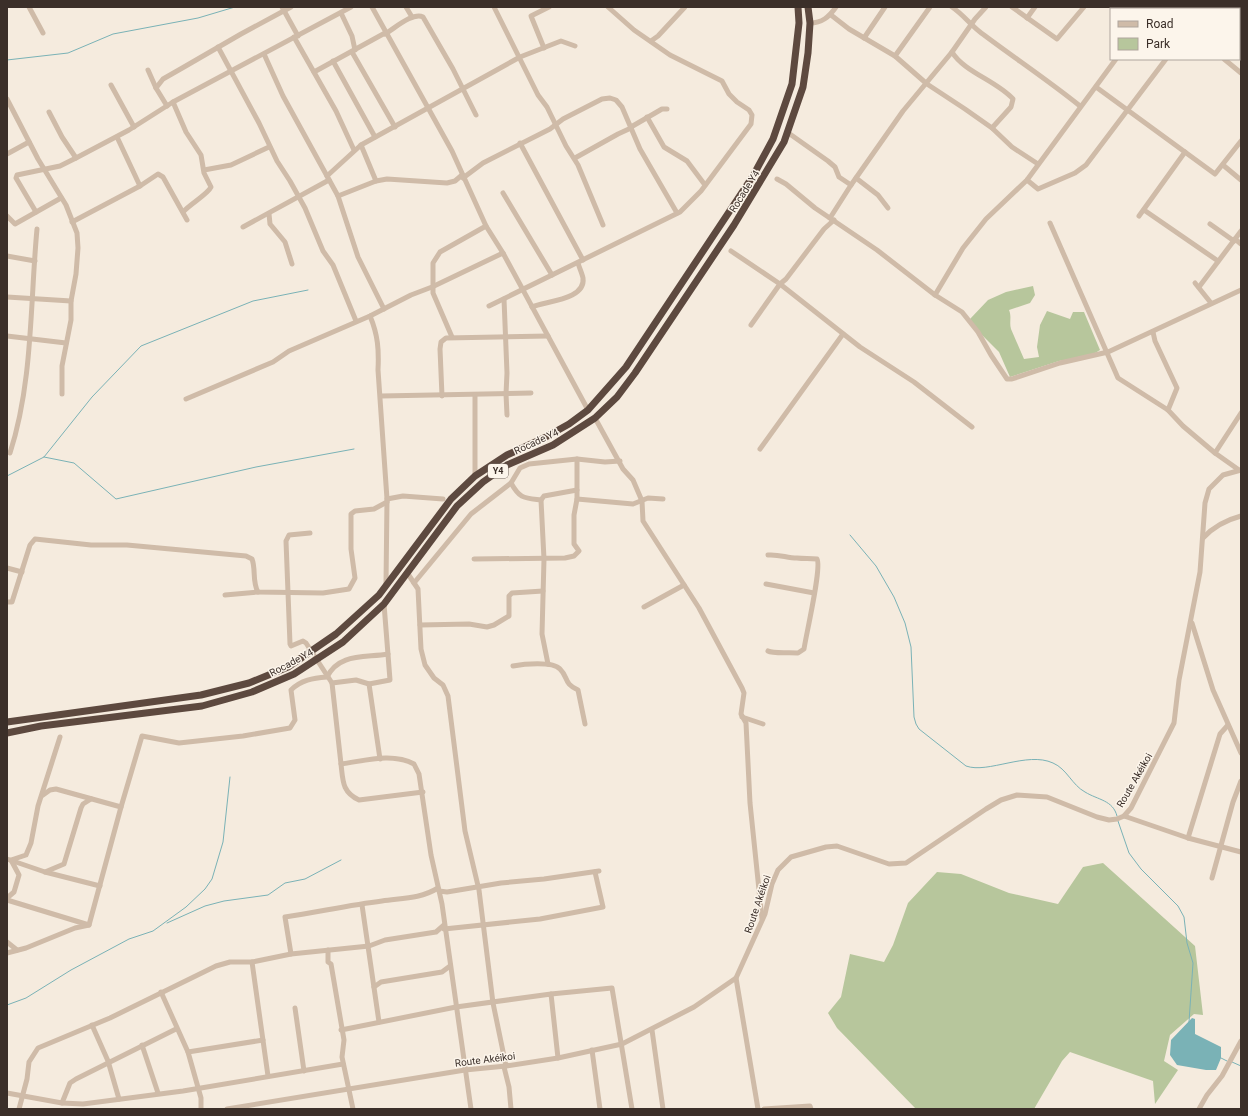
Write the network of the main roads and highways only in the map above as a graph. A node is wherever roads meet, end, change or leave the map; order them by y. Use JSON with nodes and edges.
{"nodes":[{"id":1,"x":798,"y":7,"type":"edge"},
{"id":2,"x":808,"y":7,"type":"edge"},
{"id":3,"x":7,"y":722,"type":"edge"},
{"id":4,"x":7,"y":733,"type":"edge"}],
"edges":[{"from":1,"to":3,"type":"highway","name":"Rocade Y4","number":"Y4"},
{"from":2,"to":4,"type":"highway","name":"Rocade Y4","number":"Y4"}]}
